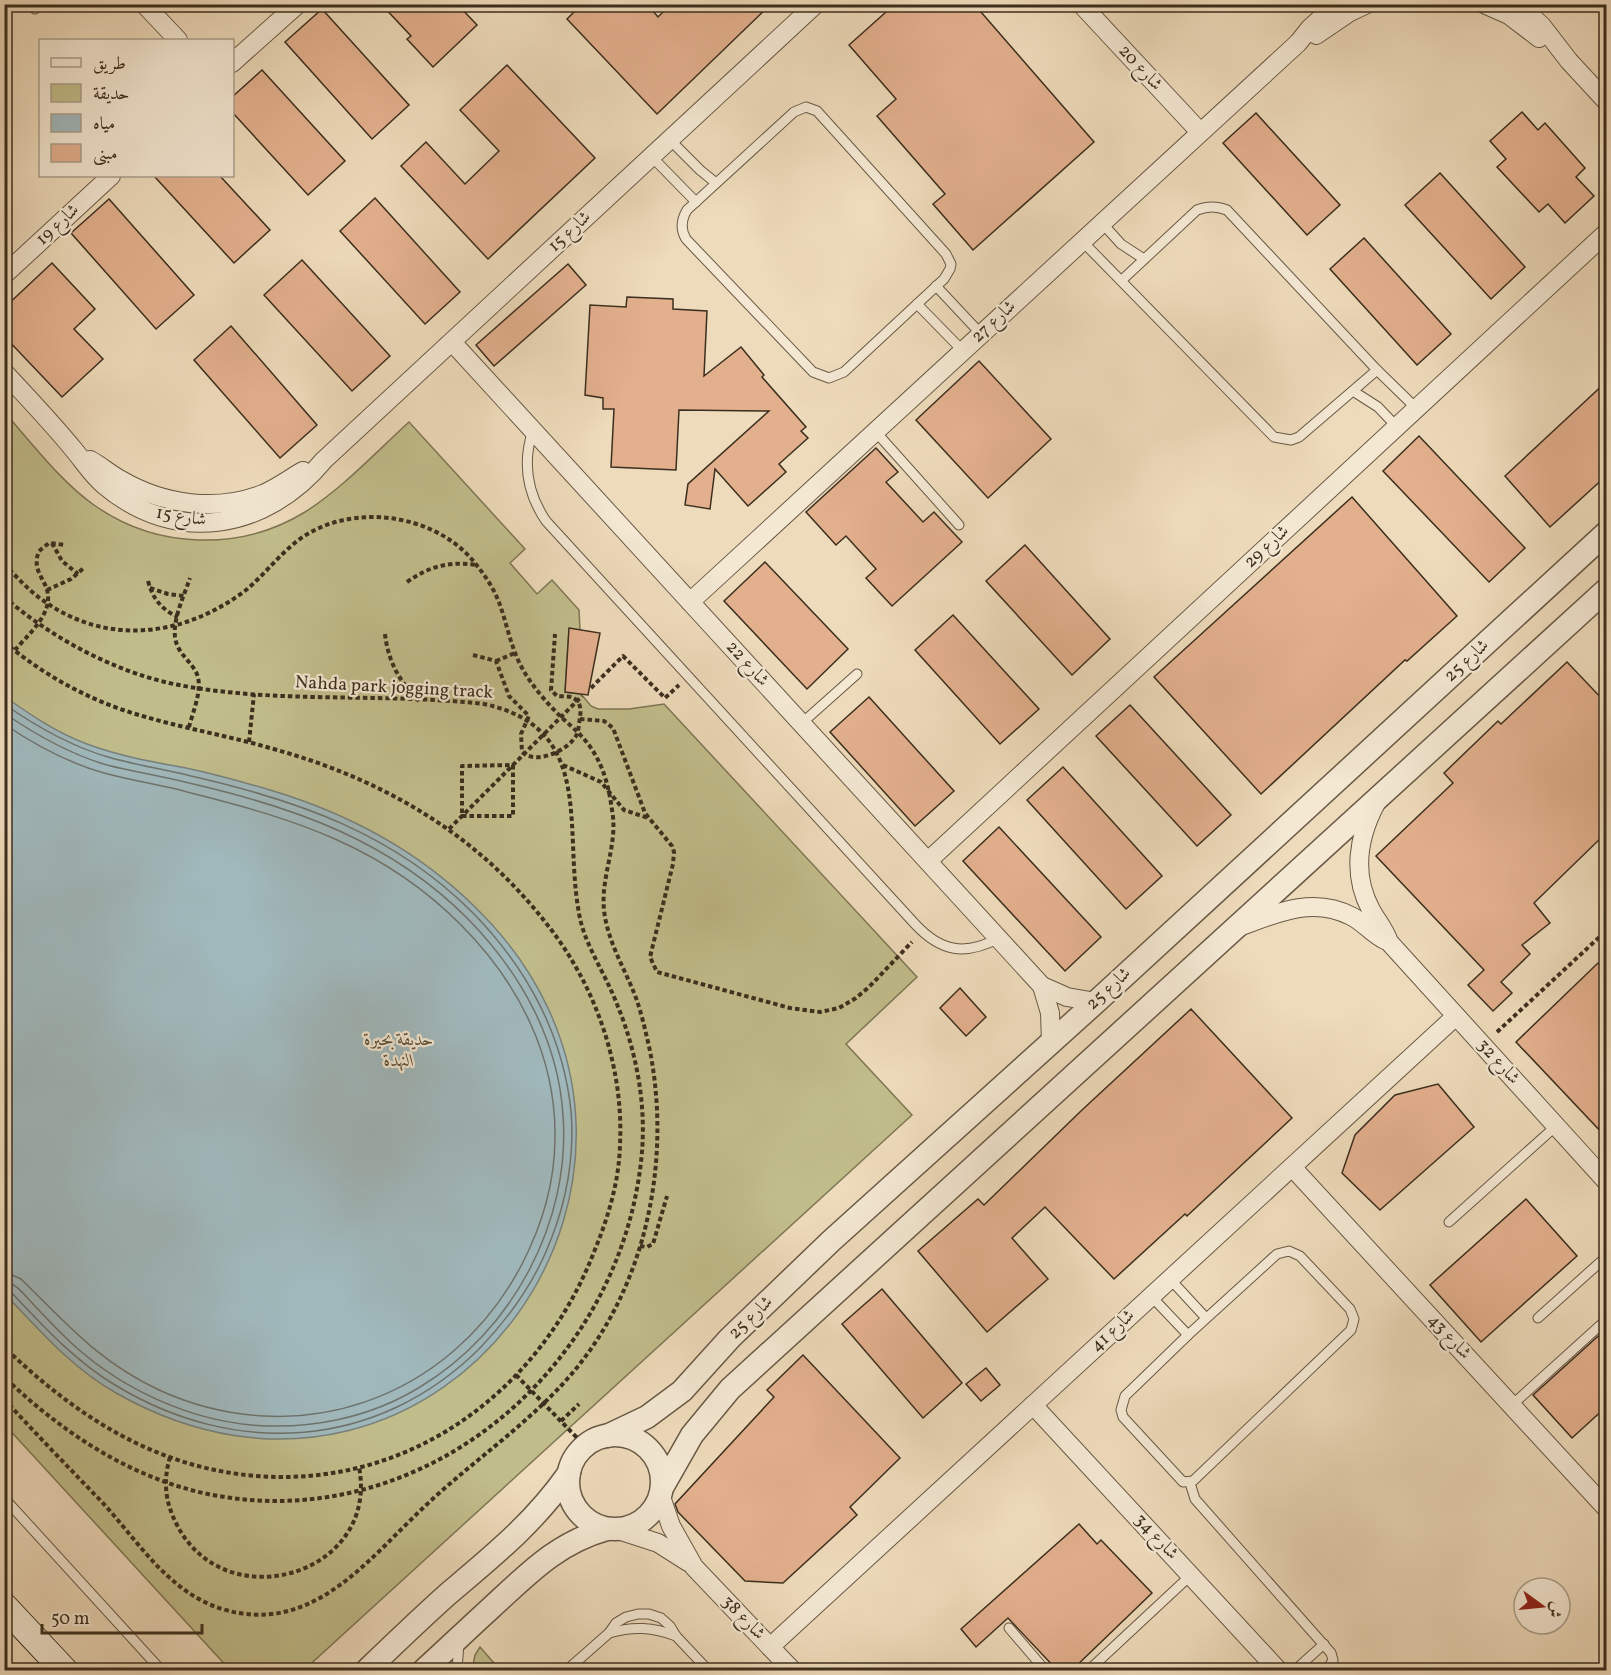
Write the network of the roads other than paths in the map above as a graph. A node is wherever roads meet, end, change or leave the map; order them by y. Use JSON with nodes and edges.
{"nodes":[{"id":1,"x":144,"y":4,"type":"edge"},
{"id":2,"x":298,"y":4,"type":"edge"},
{"id":3,"x":816,"y":4,"type":"edge"},
{"id":4,"x":1081,"y":4,"type":"edge"},
{"id":5,"x":1337,"y":4,"type":"edge"},
{"id":6,"x":1366,"y":4,"type":"edge"},
{"id":7,"x":1484,"y":4,"type":"edge"},
{"id":8,"x":1518,"y":4,"type":"edge"},
{"id":9,"x":177,"y":39,"type":"edge"},
{"id":10,"x":1298,"y":43,"type":"junction"},
{"id":11,"x":234,"y":61,"type":"edge"},
{"id":12,"x":1569,"y":61,"type":"junction"},
{"id":13,"x":1606,"y":101,"type":"edge"},
{"id":14,"x":1200,"y":132,"type":"junction"},
{"id":15,"x":669,"y":139,"type":"junction"},
{"id":16,"x":651,"y":156,"type":"junction"},
{"id":17,"x":110,"y":177,"type":"edge"},
{"id":18,"x":716,"y":183,"type":"junction"},
{"id":19,"x":696,"y":202,"type":"junction"},
{"id":20,"x":1102,"y":223,"type":"junction"},
{"id":21,"x":1606,"y":233,"type":"edge"},
{"id":22,"x":1082,"y":242,"type":"junction"},
{"id":23,"x":1144,"y":259,"type":"junction"},
{"id":24,"x":4,"y":275,"type":"edge"},
{"id":25,"x":1122,"y":280,"type":"junction"},
{"id":26,"x":936,"y":286,"type":"junction"},
{"id":27,"x":917,"y":304,"type":"junction"},
{"id":28,"x":981,"y":334,"type":"junction"},
{"id":29,"x":452,"y":342,"type":"junction"},
{"id":30,"x":963,"y":351,"type":"junction"},
{"id":31,"x":1377,"y":370,"type":"junction"},
{"id":32,"x":4,"y":372,"type":"edge"},
{"id":33,"x":1353,"y":392,"type":"junction"},
{"id":34,"x":1417,"y":409,"type":"junction"},
{"id":35,"x":1397,"y":428,"type":"junction"},
{"id":36,"x":533,"y":430,"type":"junction"},
{"id":37,"x":875,"y":431,"type":"junction"},
{"id":38,"x":959,"y":525,"type":"dead end"},
{"id":39,"x":1606,"y":533,"type":"edge"},
{"id":40,"x":1606,"y":590,"type":"edge"},
{"id":41,"x":690,"y":602,"type":"junction"},
{"id":42,"x":857,"y":674,"type":"dead end"},
{"id":43,"x":802,"y":723,"type":"junction"},
{"id":44,"x":1377,"y":801,"type":"junction"},
{"id":45,"x":928,"y":861,"type":"junction"},
{"id":46,"x":1239,"y":927,"type":"junction"},
{"id":47,"x":999,"y":938,"type":"junction"},
{"id":48,"x":1389,"y":942,"type":"junction"},
{"id":49,"x":1042,"y":986,"type":"junction"},
{"id":50,"x":1096,"y":1002,"type":"junction"},
{"id":51,"x":1456,"y":1016,"type":"junction"},
{"id":52,"x":1050,"y":1043,"type":"junction"},
{"id":53,"x":1556,"y":1126,"type":"junction"},
{"id":54,"x":1292,"y":1167,"type":"junction"},
{"id":55,"x":1606,"y":1181,"type":"edge"},
{"id":56,"x":1449,"y":1222,"type":"dead end"},
{"id":57,"x":1606,"y":1257,"type":"edge"},
{"id":58,"x":1170,"y":1279,"type":"junction"},
{"id":59,"x":1151,"y":1296,"type":"junction"},
{"id":60,"x":1206,"y":1318,"type":"junction"},
{"id":61,"x":1538,"y":1318,"type":"dead end"},
{"id":62,"x":1606,"y":1320,"type":"edge"},
{"id":63,"x":1188,"y":1335,"type":"junction"},
{"id":64,"x":1033,"y":1405,"type":"junction"},
{"id":65,"x":1512,"y":1405,"type":"junction"},
{"id":66,"x":607,"y":1436,"type":"junction"},
{"id":67,"x":569,"y":1473,"type":"junction"},
{"id":68,"x":1190,"y":1483,"type":"junction"},
{"id":69,"x":662,"y":1492,"type":"junction"},
{"id":70,"x":4,"y":1498,"type":"edge"},
{"id":71,"x":1606,"y":1508,"type":"edge"},
{"id":72,"x":613,"y":1529,"type":"junction"},
{"id":73,"x":694,"y":1567,"type":"junction"},
{"id":74,"x":1191,"y":1575,"type":"junction"},
{"id":75,"x":4,"y":1606,"type":"edge"},
{"id":76,"x":1009,"y":1628,"type":"dead end"},
{"id":77,"x":460,"y":1637,"type":"junction"},
{"id":78,"x":1324,"y":1644,"type":"junction"},
{"id":79,"x":770,"y":1647,"type":"junction"},
{"id":80,"x":64,"y":1671,"type":"edge"},
{"id":81,"x":161,"y":1671,"type":"edge"},
{"id":82,"x":367,"y":1671,"type":"edge"},
{"id":83,"x":424,"y":1671,"type":"edge"},
{"id":84,"x":457,"y":1671,"type":"edge"},
{"id":85,"x":567,"y":1671,"type":"edge"},
{"id":86,"x":708,"y":1671,"type":"edge"},
{"id":87,"x":792,"y":1671,"type":"edge"},
{"id":88,"x":1045,"y":1671,"type":"edge"},
{"id":89,"x":1089,"y":1671,"type":"edge"},
{"id":90,"x":1278,"y":1671,"type":"edge"},
{"id":91,"x":1295,"y":1671,"type":"edge"},
{"id":92,"x":1327,"y":1671,"type":"edge"}],
"edges":[{"from":1,"to":9,"type":"street"},
{"from":2,"to":11,"type":"street"},
{"from":3,"to":15,"type":"street","name":"شارع 15"},
{"from":4,"to":14,"type":"street","name":"شارع 20"},
{"from":5,"to":10,"type":"street","name":"شارع 27"},
{"from":6,"to":10,"type":"street","name":"شارع 27"},
{"from":7,"to":12,"type":"street"},
{"from":8,"to":12,"type":"street"},
{"from":10,"to":14,"type":"street","name":"شارع 27"},
{"from":12,"to":13,"type":"street"},
{"from":14,"to":20,"type":"street","name":"شارع 27"},
{"from":15,"to":16,"type":"street","name":"شارع 15"},
{"from":15,"to":18,"type":"lane"},
{"from":16,"to":19,"type":"lane"},
{"from":16,"to":29,"type":"street","name":"شارع 15"},
{"from":17,"to":24,"type":"street","name":"شارع 19"},
{"from":18,"to":19,"type":"lane"},
{"from":18,"to":26,"type":"lane"},
{"from":19,"to":27,"type":"lane"},
{"from":20,"to":22,"type":"street","name":"شارع 27"},
{"from":20,"to":23,"type":"lane"},
{"from":21,"to":34,"type":"street","name":"شارع 29"},
{"from":22,"to":25,"type":"lane"},
{"from":22,"to":28,"type":"street","name":"شارع 27"},
{"from":23,"to":25,"type":"lane"},
{"from":23,"to":31,"type":"lane"},
{"from":25,"to":33,"type":"lane"},
{"from":26,"to":27,"type":"lane"},
{"from":26,"to":28,"type":"lane"},
{"from":27,"to":30,"type":"lane"},
{"from":28,"to":30,"type":"street","name":"شارع 27"},
{"from":29,"to":32,"type":"street","name":"شارع 15"},
{"from":29,"to":36,"type":"street","name":"شارع 22"},
{"from":30,"to":37,"type":"street","name":"شارع 27"},
{"from":31,"to":33,"type":"lane"},
{"from":31,"to":34,"type":"lane"},
{"from":33,"to":35,"type":"lane"},
{"from":34,"to":35,"type":"street","name":"شارع 29"},
{"from":35,"to":45,"type":"street","name":"شارع 29"},
{"from":36,"to":41,"type":"street","name":"شارع 22"},
{"from":36,"to":47,"type":"lane"},
{"from":37,"to":38,"type":"lane"},
{"from":37,"to":41,"type":"street","name":"شارع 27"},
{"from":39,"to":50,"type":"street","name":"شارع 25"},
{"from":40,"to":44,"type":"street","name":"شارع 25"},
{"from":41,"to":43,"type":"street","name":"شارع 22"},
{"from":42,"to":43,"type":"lane"},
{"from":43,"to":45,"type":"street","name":"شارع 22"},
{"from":44,"to":46,"type":"street","name":"شارع 25"},
{"from":44,"to":48,"type":"street","name":"شارع 32"},
{"from":45,"to":47,"type":"street","name":"شارع 22"},
{"from":46,"to":48,"type":"street","name":"شارع 32"},
{"from":46,"to":69,"type":"street","name":"شارع 25"},
{"from":47,"to":49,"type":"street","name":"شارع 22"},
{"from":48,"to":51,"type":"street","name":"شارع 32"},
{"from":49,"to":50,"type":"street","name":"شارع 22"},
{"from":49,"to":52,"type":"street","name":"شارع 22"},
{"from":50,"to":52,"type":"street","name":"شارع 25"},
{"from":51,"to":53,"type":"street","name":"شارع 32"},
{"from":51,"to":54,"type":"street","name":"شارع 41"},
{"from":52,"to":66,"type":"street","name":"شارع 25"},
{"from":53,"to":55,"type":"street","name":"شارع 32"},
{"from":53,"to":56,"type":"lane"},
{"from":54,"to":58,"type":"street","name":"شارع 41"},
{"from":54,"to":65,"type":"street","name":"شارع 43"},
{"from":57,"to":61,"type":"lane"},
{"from":58,"to":59,"type":"street","name":"شارع 41"},
{"from":58,"to":60,"type":"lane"},
{"from":59,"to":63,"type":"lane"},
{"from":59,"to":64,"type":"street","name":"شارع 41"},
{"from":60,"to":63,"type":"lane"},
{"from":60,"to":68,"type":"lane"},
{"from":62,"to":65,"type":"lane"},
{"from":63,"to":68,"type":"lane"},
{"from":64,"to":74,"type":"street","name":"شارع 34"},
{"from":64,"to":79,"type":"street","name":"شارع 41"},
{"from":65,"to":71,"type":"street","name":"شارع 43"},
{"from":66,"to":67,"type":"street"},
{"from":66,"to":69,"type":"street"},
{"from":67,"to":72,"type":"street"},
{"from":67,"to":82,"type":"street"},
{"from":68,"to":78,"type":"lane"},
{"from":69,"to":72,"type":"street"},
{"from":69,"to":73,"type":"street","name":"شارع 38"},
{"from":70,"to":81,"type":"lane"},
{"from":72,"to":73,"type":"street","name":"شارع 38"},
{"from":72,"to":77,"type":"street"},
{"from":73,"to":79,"type":"street","name":"شارع 38"},
{"from":74,"to":89,"type":"lane"},
{"from":74,"to":90,"type":"street","name":"شارع 34"},
{"from":75,"to":80,"type":"main road"},
{"from":76,"to":88,"type":"lane"},
{"from":77,"to":83,"type":"street"},
{"from":77,"to":84,"type":"lane"},
{"from":78,"to":91,"type":"lane"},
{"from":78,"to":92,"type":"lane"},
{"from":79,"to":87,"type":"street","name":"شارع 38"},
{"from":85,"to":86,"type":"lane"}]}
